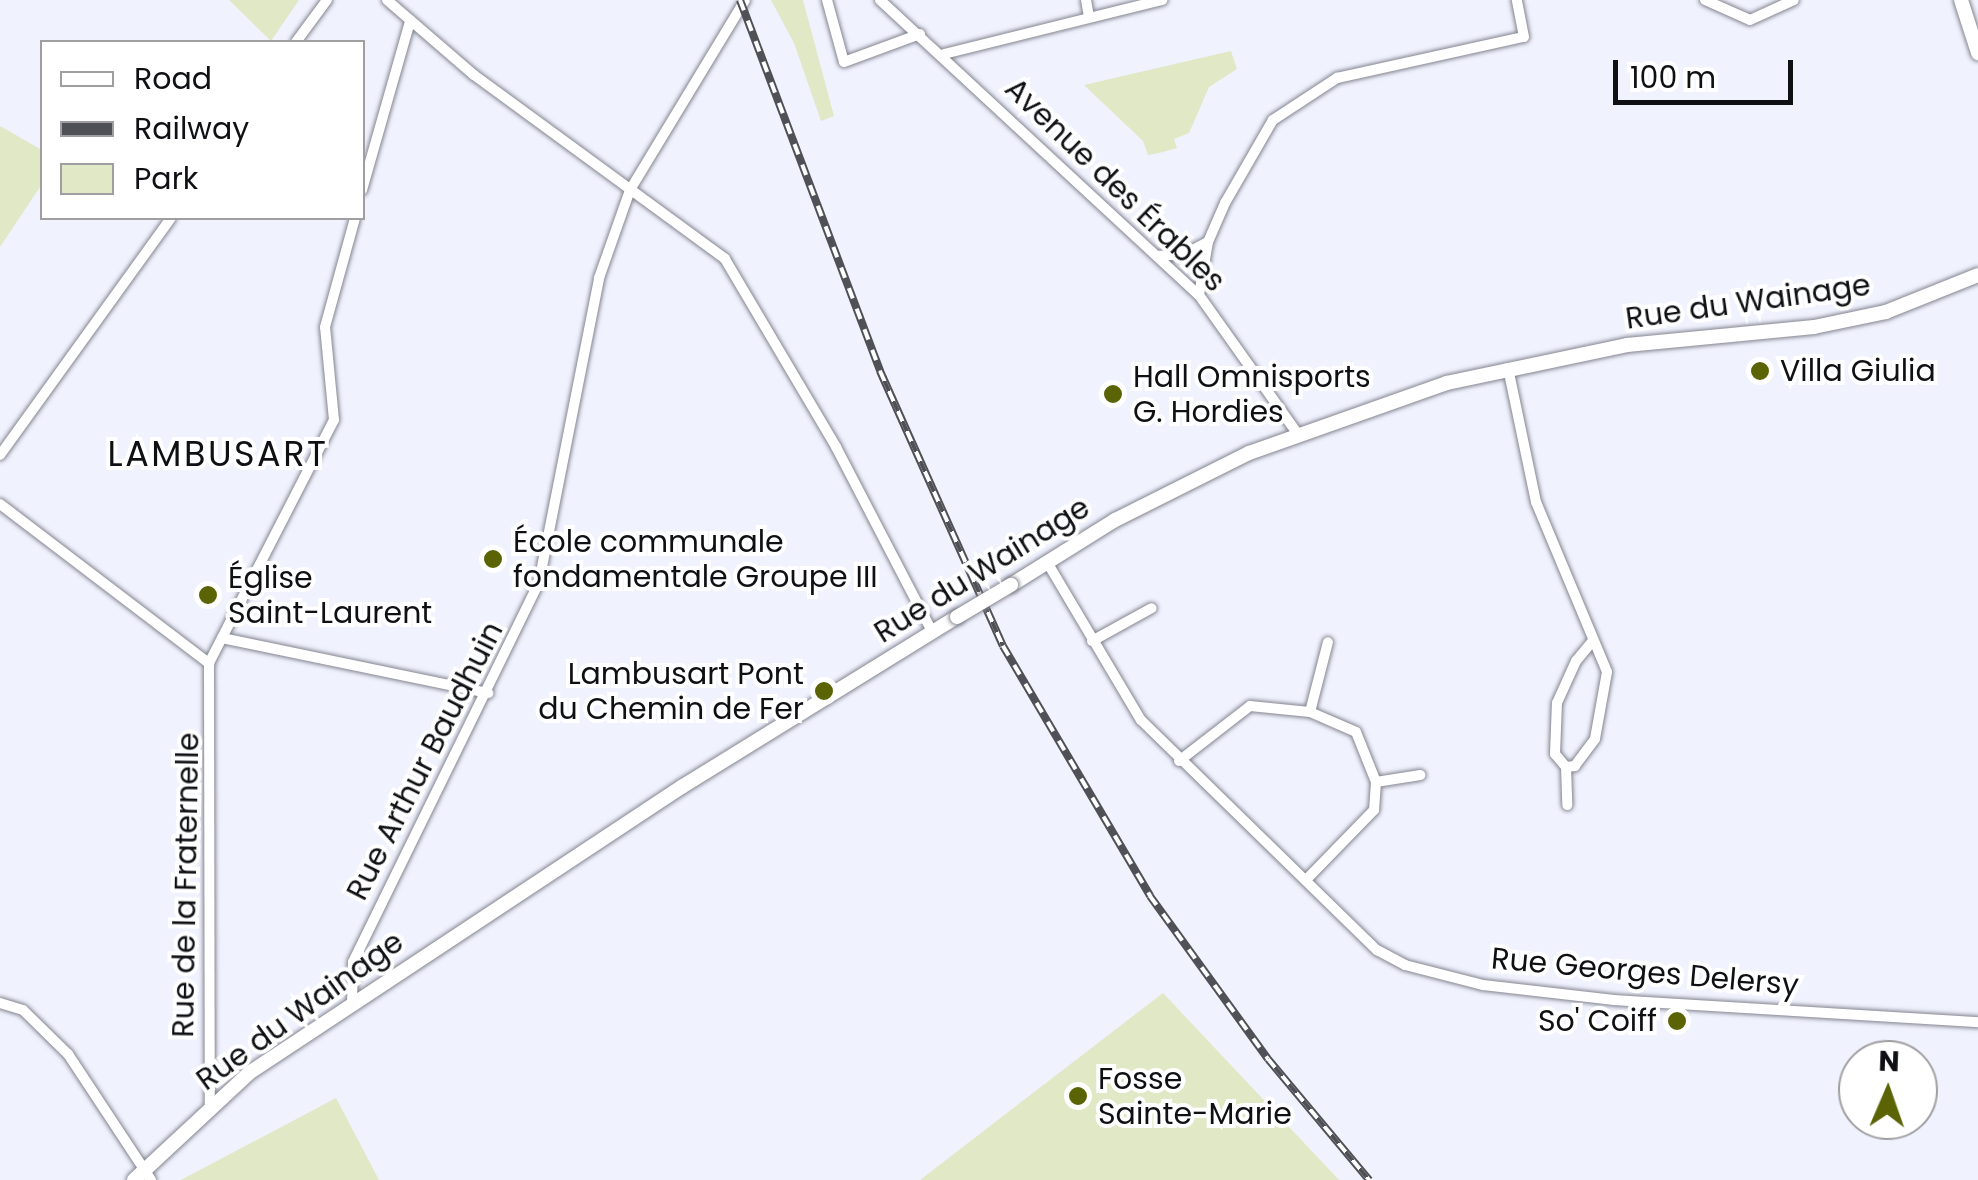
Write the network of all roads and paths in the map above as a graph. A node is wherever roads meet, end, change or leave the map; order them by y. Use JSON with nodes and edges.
{"nodes":[{"id":1,"x":327,"y":0,"type":"edge"},
{"id":2,"x":387,"y":0,"type":"edge"},
{"id":3,"x":745,"y":0,"type":"edge"},
{"id":4,"x":827,"y":0,"type":"edge"},
{"id":5,"x":880,"y":0,"type":"edge"},
{"id":6,"x":1086,"y":0,"type":"edge"},
{"id":7,"x":1162,"y":0,"type":"edge"},
{"id":8,"x":1517,"y":0,"type":"edge"},
{"id":9,"x":1705,"y":0,"type":"edge"},
{"id":10,"x":1794,"y":0,"type":"edge"},
{"id":11,"x":1961,"y":0,"type":"edge"},
{"id":12,"x":1090,"y":17,"type":"junction"},
{"id":13,"x":410,"y":22,"type":"junction"},
{"id":14,"x":920,"y":34,"type":"junction"},
{"id":15,"x":297,"y":40,"type":"edge"},
{"id":16,"x":1978,"y":51,"type":"edge"},
{"id":17,"x":944,"y":54,"type":"junction"},
{"id":18,"x":365,"y":180,"type":"edge"},
{"id":19,"x":630,"y":190,"type":"junction"},
{"id":20,"x":170,"y":220,"type":"edge"},
{"id":21,"x":354,"y":220,"type":"edge"},
{"id":22,"x":1208,"y":242,"type":"junction"},
{"id":23,"x":1157,"y":256,"type":"junction"},
{"id":24,"x":1978,"y":274,"type":"edge"},
{"id":25,"x":1199,"y":295,"type":"junction"},
{"id":26,"x":1508,"y":368,"type":"junction"},
{"id":27,"x":1297,"y":434,"type":"junction"},
{"id":28,"x":0,"y":454,"type":"edge"},
{"id":29,"x":0,"y":504,"type":"edge"},
{"id":30,"x":1047,"y":562,"type":"junction"},
{"id":31,"x":1152,"y":608,"type":"dead end"},
{"id":32,"x":933,"y":632,"type":"junction"},
{"id":33,"x":222,"y":638,"type":"junction"},
{"id":34,"x":1092,"y":640,"type":"junction"},
{"id":35,"x":1594,"y":641,"type":"junction"},
{"id":36,"x":1328,"y":642,"type":"dead end"},
{"id":37,"x":209,"y":663,"type":"junction"},
{"id":38,"x":488,"y":693,"type":"junction"},
{"id":39,"x":1310,"y":712,"type":"junction"},
{"id":40,"x":1179,"y":761,"type":"junction"},
{"id":41,"x":1566,"y":767,"type":"junction"},
{"id":42,"x":1420,"y":775,"type":"dead end"},
{"id":43,"x":1376,"y":782,"type":"junction"},
{"id":44,"x":1567,"y":805,"type":"dead end"},
{"id":45,"x":1306,"y":880,"type":"junction"},
{"id":46,"x":0,"y":1003,"type":"edge"},
{"id":47,"x":352,"y":1005,"type":"junction"},
{"id":48,"x":1978,"y":1022,"type":"edge"},
{"id":49,"x":210,"y":1108,"type":"junction"},
{"id":50,"x":150,"y":1174,"type":"edge"},
{"id":51,"x":134,"y":1180,"type":"edge"}],
"edges":[{"from":1,"to":15,"type":"street"},
{"from":2,"to":13,"type":"street"},
{"from":3,"to":19,"type":"street","name":"Rue Arthur Baudhuin"},
{"from":4,"to":14,"type":"street"},
{"from":5,"to":14,"type":"street","name":"Avenue des Érables"},
{"from":6,"to":12,"type":"street"},
{"from":7,"to":12,"type":"street"},
{"from":8,"to":22,"type":"street"},
{"from":9,"to":10,"type":"street"},
{"from":11,"to":16,"type":"main road"},
{"from":12,"to":17,"type":"street"},
{"from":13,"to":18,"type":"street"},
{"from":13,"to":19,"type":"street"},
{"from":14,"to":17,"type":"street","name":"Avenue des Érables"},
{"from":17,"to":23,"type":"street","name":"Avenue des Érables"},
{"from":19,"to":32,"type":"street"},
{"from":19,"to":38,"type":"street","name":"Rue Arthur Baudhuin"},
{"from":20,"to":28,"type":"street"},
{"from":21,"to":33,"type":"street"},
{"from":22,"to":23,"type":"street"},
{"from":22,"to":25,"type":"street"},
{"from":23,"to":25,"type":"street","name":"Avenue des Érables"},
{"from":24,"to":26,"type":"main road","name":"Rue du Wainage"},
{"from":25,"to":27,"type":"street","name":"Avenue des Érables"},
{"from":26,"to":27,"type":"main road","name":"Rue du Wainage"},
{"from":26,"to":35,"type":"street"},
{"from":27,"to":30,"type":"main road","name":"Rue du Wainage"},
{"from":29,"to":37,"type":"street"},
{"from":30,"to":32,"type":"main road","name":"Rue du Wainage","bridge":true},
{"from":30,"to":34,"type":"street","name":"Rue Georges Delersy"},
{"from":31,"to":34,"type":"street"},
{"from":32,"to":47,"type":"main road","name":"Rue du Wainage"},
{"from":33,"to":37,"type":"street"},
{"from":33,"to":38,"type":"street"},
{"from":34,"to":40,"type":"street","name":"Rue Georges Delersy"},
{"from":35,"to":41,"type":"street"},
{"from":35,"to":41,"type":"street"},
{"from":36,"to":39,"type":"street"},
{"from":37,"to":49,"type":"street","name":"Rue de la Fraternelle"},
{"from":38,"to":47,"type":"street","name":"Rue Arthur Baudhuin"},
{"from":39,"to":40,"type":"street"},
{"from":39,"to":43,"type":"street"},
{"from":40,"to":45,"type":"street","name":"Rue Georges Delersy"},
{"from":41,"to":44,"type":"street"},
{"from":42,"to":43,"type":"street"},
{"from":43,"to":45,"type":"street"},
{"from":45,"to":48,"type":"street","name":"Rue Georges Delersy"},
{"from":46,"to":50,"type":"street"},
{"from":47,"to":49,"type":"main road","name":"Rue du Wainage"},
{"from":49,"to":50,"type":"main road","name":"Rue du Wainage"},
{"from":50,"to":51,"type":"main road","name":"Rue du Wainage"}]}
